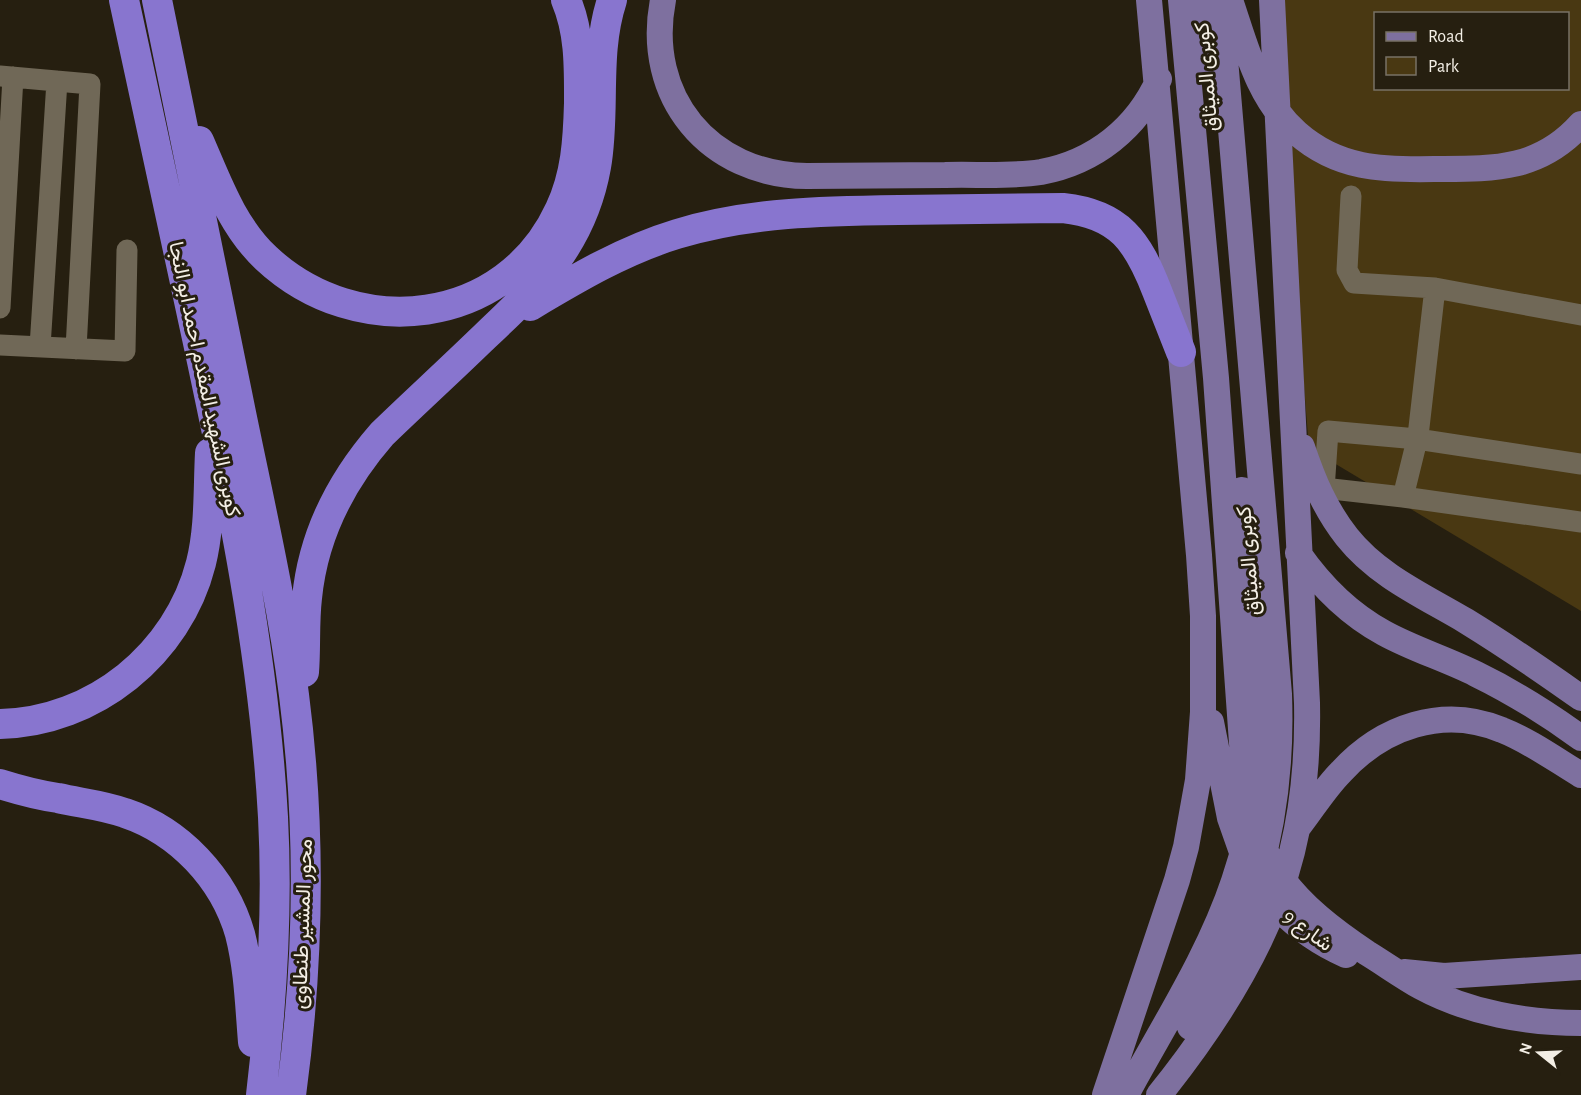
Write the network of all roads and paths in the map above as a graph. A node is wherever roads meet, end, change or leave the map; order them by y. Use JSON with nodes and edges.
{"nodes":[{"id":1,"x":124,"y":0,"type":"edge"},
{"id":2,"x":157,"y":0,"type":"edge"},
{"id":3,"x":566,"y":0,"type":"edge"},
{"id":4,"x":612,"y":0,"type":"edge"},
{"id":5,"x":663,"y":0,"type":"edge"},
{"id":6,"x":1149,"y":0,"type":"edge"},
{"id":7,"x":1179,"y":0,"type":"edge"},
{"id":8,"x":1199,"y":0,"type":"edge"},
{"id":9,"x":1220,"y":0,"type":"edge"},
{"id":10,"x":1230,"y":0,"type":"edge"},
{"id":11,"x":1272,"y":0,"type":"edge"},
{"id":12,"x":6,"y":76,"type":"edge"},
{"id":13,"x":57,"y":81,"type":"junction"},
{"id":14,"x":175,"y":86,"type":"junction"},
{"id":15,"x":1581,"y":124,"type":"edge"},
{"id":16,"x":1351,"y":196,"type":"dead end"},
{"id":17,"x":127,"y":250,"type":"dead end"},
{"id":18,"x":1435,"y":288,"type":"junction"},
{"id":19,"x":0,"y":308,"type":"edge"},
{"id":20,"x":1581,"y":315,"type":"edge"},
{"id":21,"x":496,"y":325,"type":"junction"},
{"id":22,"x":0,"y":345,"type":"edge"},
{"id":23,"x":40,"y":347,"type":"junction"},
{"id":24,"x":76,"y":349,"type":"junction"},
{"id":25,"x":1181,"y":352,"type":"junction"},
{"id":26,"x":211,"y":402,"type":"junction"},
{"id":27,"x":1293,"y":420,"type":"junction"},
{"id":28,"x":1417,"y":439,"type":"junction"},
{"id":29,"x":1581,"y":464,"type":"edge"},
{"id":30,"x":1261,"y":481,"type":"junction"},
{"id":31,"x":1321,"y":490,"type":"junction"},
{"id":32,"x":1403,"y":497,"type":"junction"},
{"id":33,"x":1581,"y":522,"type":"edge"},
{"id":34,"x":1203,"y":678,"type":"junction"},
{"id":35,"x":1581,"y":698,"type":"edge"},
{"id":36,"x":0,"y":724,"type":"edge"},
{"id":37,"x":1581,"y":738,"type":"edge"},
{"id":38,"x":300,"y":752,"type":"junction"},
{"id":39,"x":269,"y":760,"type":"joint"},
{"id":40,"x":1581,"y":775,"type":"edge"},
{"id":41,"x":0,"y":784,"type":"edge"},
{"id":42,"x":1298,"y":829,"type":"junction"},
{"id":43,"x":1581,"y":967,"type":"edge"},
{"id":44,"x":1394,"y":970,"type":"junction"},
{"id":45,"x":1202,"y":979,"type":"junction"},
{"id":46,"x":1581,"y":1023,"type":"edge"},
{"id":47,"x":259,"y":1095,"type":"edge"},
{"id":48,"x":291,"y":1095,"type":"edge"},
{"id":49,"x":1105,"y":1095,"type":"edge"},
{"id":50,"x":1126,"y":1095,"type":"edge"},
{"id":51,"x":1157,"y":1095,"type":"edge"}],
"edges":[{"from":1,"to":26,"type":"highway","name":"كوبرى الشهيد المقدم احمد ابو النجا"},
{"from":2,"to":14,"type":"highway","name":"كوبرى الشهيد المقدم احمد ابو النجا"},
{"from":3,"to":14,"type":"highway"},
{"from":4,"to":21,"type":"highway"},
{"from":5,"to":7,"type":"main road"},
{"from":6,"to":25,"type":"main road"},
{"from":7,"to":44,"type":"main road"},
{"from":8,"to":45,"type":"main road","name":"كوبرى الميثاق"},
{"from":9,"to":30,"type":"main road","name":"كوبرى الميثاق"},
{"from":10,"to":15,"type":"main road"},
{"from":11,"to":27,"type":"main road"},
{"from":12,"to":13,"type":"street"},
{"from":12,"to":19,"type":"street"},
{"from":13,"to":23,"type":"street"},
{"from":13,"to":24,"type":"street"},
{"from":14,"to":38,"type":"highway","name":"كوبرى الشهيد المقدم احمد ابو النجا"},
{"from":16,"to":18,"type":"street"},
{"from":17,"to":24,"type":"street"},
{"from":18,"to":20,"type":"street"},
{"from":18,"to":28,"type":"street"},
{"from":21,"to":25,"type":"highway"},
{"from":21,"to":38,"type":"highway"},
{"from":22,"to":23,"type":"street"},
{"from":23,"to":24,"type":"street"},
{"from":25,"to":34,"type":"main road"},
{"from":26,"to":36,"type":"highway"},
{"from":26,"to":39,"type":"highway","name":"كوبرى الشهيد المقدم احمد ابو النجا"},
{"from":27,"to":31,"type":"main road"},
{"from":27,"to":42,"type":"main road"},
{"from":28,"to":29,"type":"street"},
{"from":28,"to":31,"type":"street"},
{"from":28,"to":32,"type":"street"},
{"from":30,"to":37,"type":"main road"},
{"from":30,"to":45,"type":"main road","name":"كوبرى الميثاق"},
{"from":31,"to":32,"type":"street"},
{"from":31,"to":35,"type":"main road"},
{"from":32,"to":33,"type":"street"},
{"from":34,"to":44,"type":"main road","name":"شارع 9"},
{"from":34,"to":49,"type":"main road"},
{"from":38,"to":48,"type":"highway","name":"محور المشير طنطاوى"},
{"from":39,"to":47,"type":"highway","name":"محور المشير طنطاوى"},
{"from":40,"to":42,"type":"main road"},
{"from":41,"to":47,"type":"highway"},
{"from":42,"to":51,"type":"main road"},
{"from":43,"to":44,"type":"main road","name":"شارع 9"},
{"from":44,"to":46,"type":"main road"},
{"from":45,"to":50,"type":"main road","name":"كوبرى الميثاق"},
{"from":45,"to":51,"type":"main road","name":"كوبرى الميثاق"}]}
